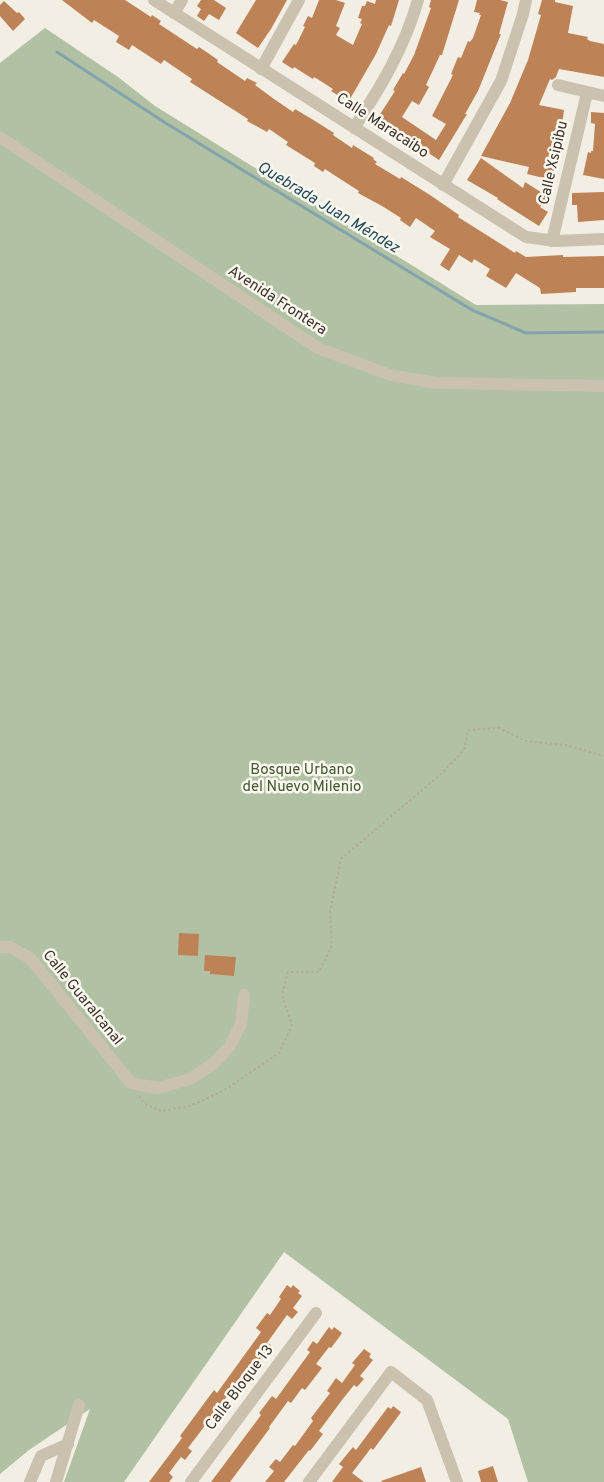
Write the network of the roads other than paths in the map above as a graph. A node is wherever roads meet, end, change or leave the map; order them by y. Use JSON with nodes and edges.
{"nodes":[{"id":1,"x":154,"y":0,"type":"edge"},
{"id":2,"x":182,"y":0,"type":"edge"},
{"id":3,"x":299,"y":0,"type":"edge"},
{"id":4,"x":418,"y":0,"type":"edge"},
{"id":5,"x":526,"y":0,"type":"edge"},
{"id":6,"x":174,"y":13,"type":"junction"},
{"id":7,"x":261,"y":69,"type":"junction"},
{"id":8,"x":558,"y":85,"type":"dead end"},
{"id":9,"x":587,"y":93,"type":"junction"},
{"id":10,"x":604,"y":96,"type":"edge"},
{"id":11,"x":354,"y":128,"type":"junction"},
{"id":12,"x":0,"y":137,"type":"edge"},
{"id":13,"x":443,"y":185,"type":"junction"},
{"id":14,"x":604,"y":239,"type":"edge"},
{"id":15,"x":552,"y":241,"type":"junction"},
{"id":16,"x":604,"y":386,"type":"edge"},
{"id":17,"x":0,"y":947,"type":"edge"},
{"id":18,"x":244,"y":995,"type":"dead end"},
{"id":19,"x":316,"y":1313,"type":"dead end"},
{"id":20,"x":79,"y":1405,"type":"dead end"},
{"id":21,"x":68,"y":1444,"type":"junction"},
{"id":22,"x":30,"y":1482,"type":"edge"},
{"id":23,"x":56,"y":1482,"type":"edge"},
{"id":24,"x":191,"y":1482,"type":"edge"},
{"id":25,"x":309,"y":1482,"type":"edge"},
{"id":26,"x":457,"y":1482,"type":"edge"}],
"edges":[{"from":1,"to":6,"type":"street","name":"Calle Maracaibo"},
{"from":2,"to":6,"type":"street"},
{"from":3,"to":7,"type":"street"},
{"from":4,"to":11,"type":"street"},
{"from":5,"to":13,"type":"street"},
{"from":6,"to":7,"type":"street","name":"Calle Maracaibo"},
{"from":7,"to":11,"type":"street","name":"Calle Maracaibo"},
{"from":8,"to":9,"type":"street"},
{"from":9,"to":10,"type":"street"},
{"from":9,"to":15,"type":"street","name":"Calle Xsipibu"},
{"from":11,"to":13,"type":"street","name":"Calle Maracaibo"},
{"from":12,"to":16,"type":"street","name":"Avenida Frontera"},
{"from":13,"to":15,"type":"street","name":"Calle Maracaibo"},
{"from":14,"to":15,"type":"street","name":"Calle Maracaibo"},
{"from":17,"to":18,"type":"street","name":"Calle Guaralcanal"},
{"from":19,"to":24,"type":"street","name":"Calle Bloque 13"},
{"from":20,"to":21,"type":"street"},
{"from":21,"to":22,"type":"street"},
{"from":21,"to":23,"type":"street"},
{"from":25,"to":26,"type":"street"}]}
